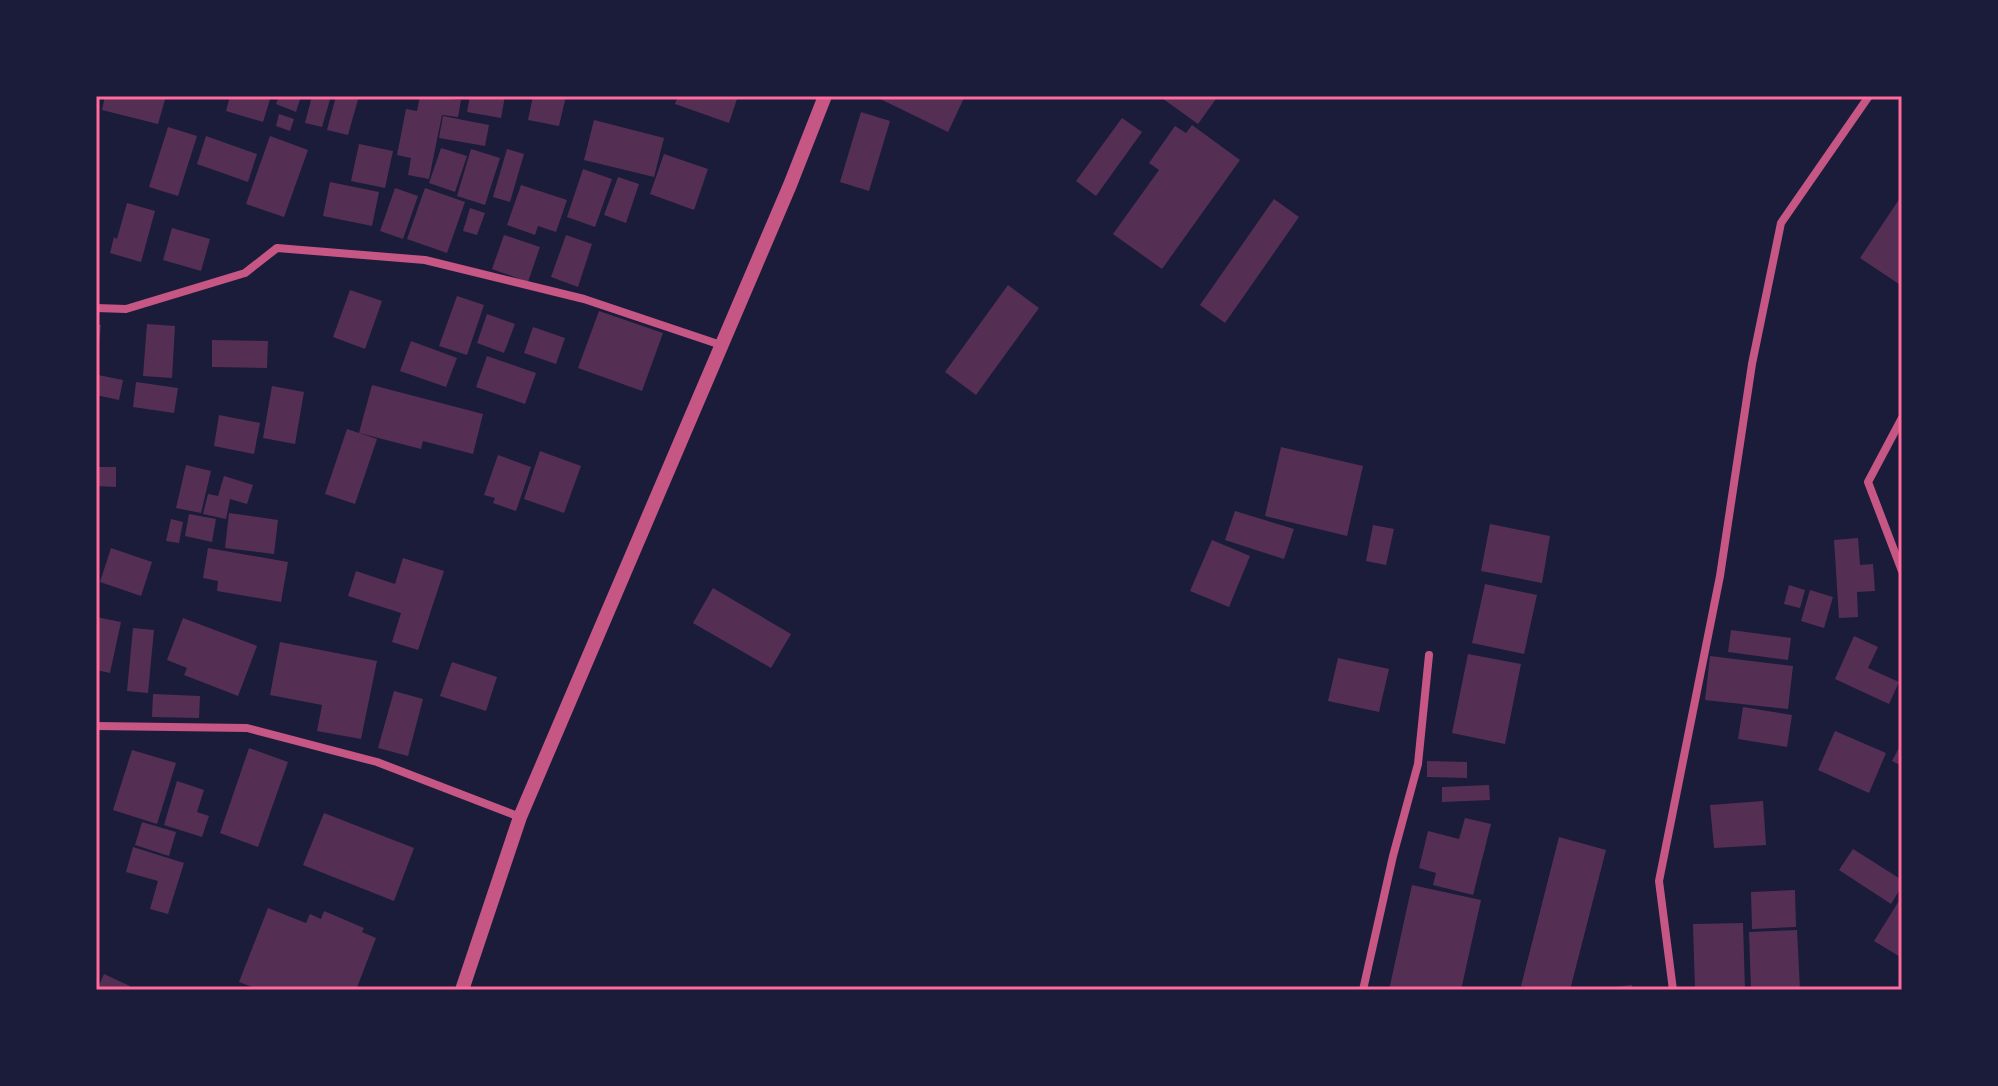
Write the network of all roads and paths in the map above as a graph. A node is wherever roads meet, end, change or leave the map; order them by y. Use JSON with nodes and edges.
{"nodes":[{"id":1,"x":825,"y":96,"type":"edge"},
{"id":2,"x":1869,"y":96,"type":"edge"},
{"id":3,"x":96,"y":308,"type":"edge"},
{"id":4,"x":721,"y":345,"type":"junction"},
{"id":5,"x":1902,"y":418,"type":"edge"},
{"id":6,"x":1902,"y":571,"type":"edge"},
{"id":7,"x":1429,"y":655,"type":"dead end"},
{"id":8,"x":96,"y":726,"type":"edge"},
{"id":9,"x":520,"y":817,"type":"junction"},
{"id":10,"x":462,"y":990,"type":"edge"},
{"id":11,"x":1363,"y":990,"type":"edge"},
{"id":12,"x":1673,"y":990,"type":"edge"}],
"edges":[{"from":1,"to":4,"type":"street"},
{"from":2,"to":12,"type":"street"},
{"from":3,"to":4,"type":"street"},
{"from":4,"to":9,"type":"street"},
{"from":5,"to":6,"type":"street"},
{"from":7,"to":11,"type":"street"},
{"from":8,"to":9,"type":"street"},
{"from":9,"to":10,"type":"street"}]}
